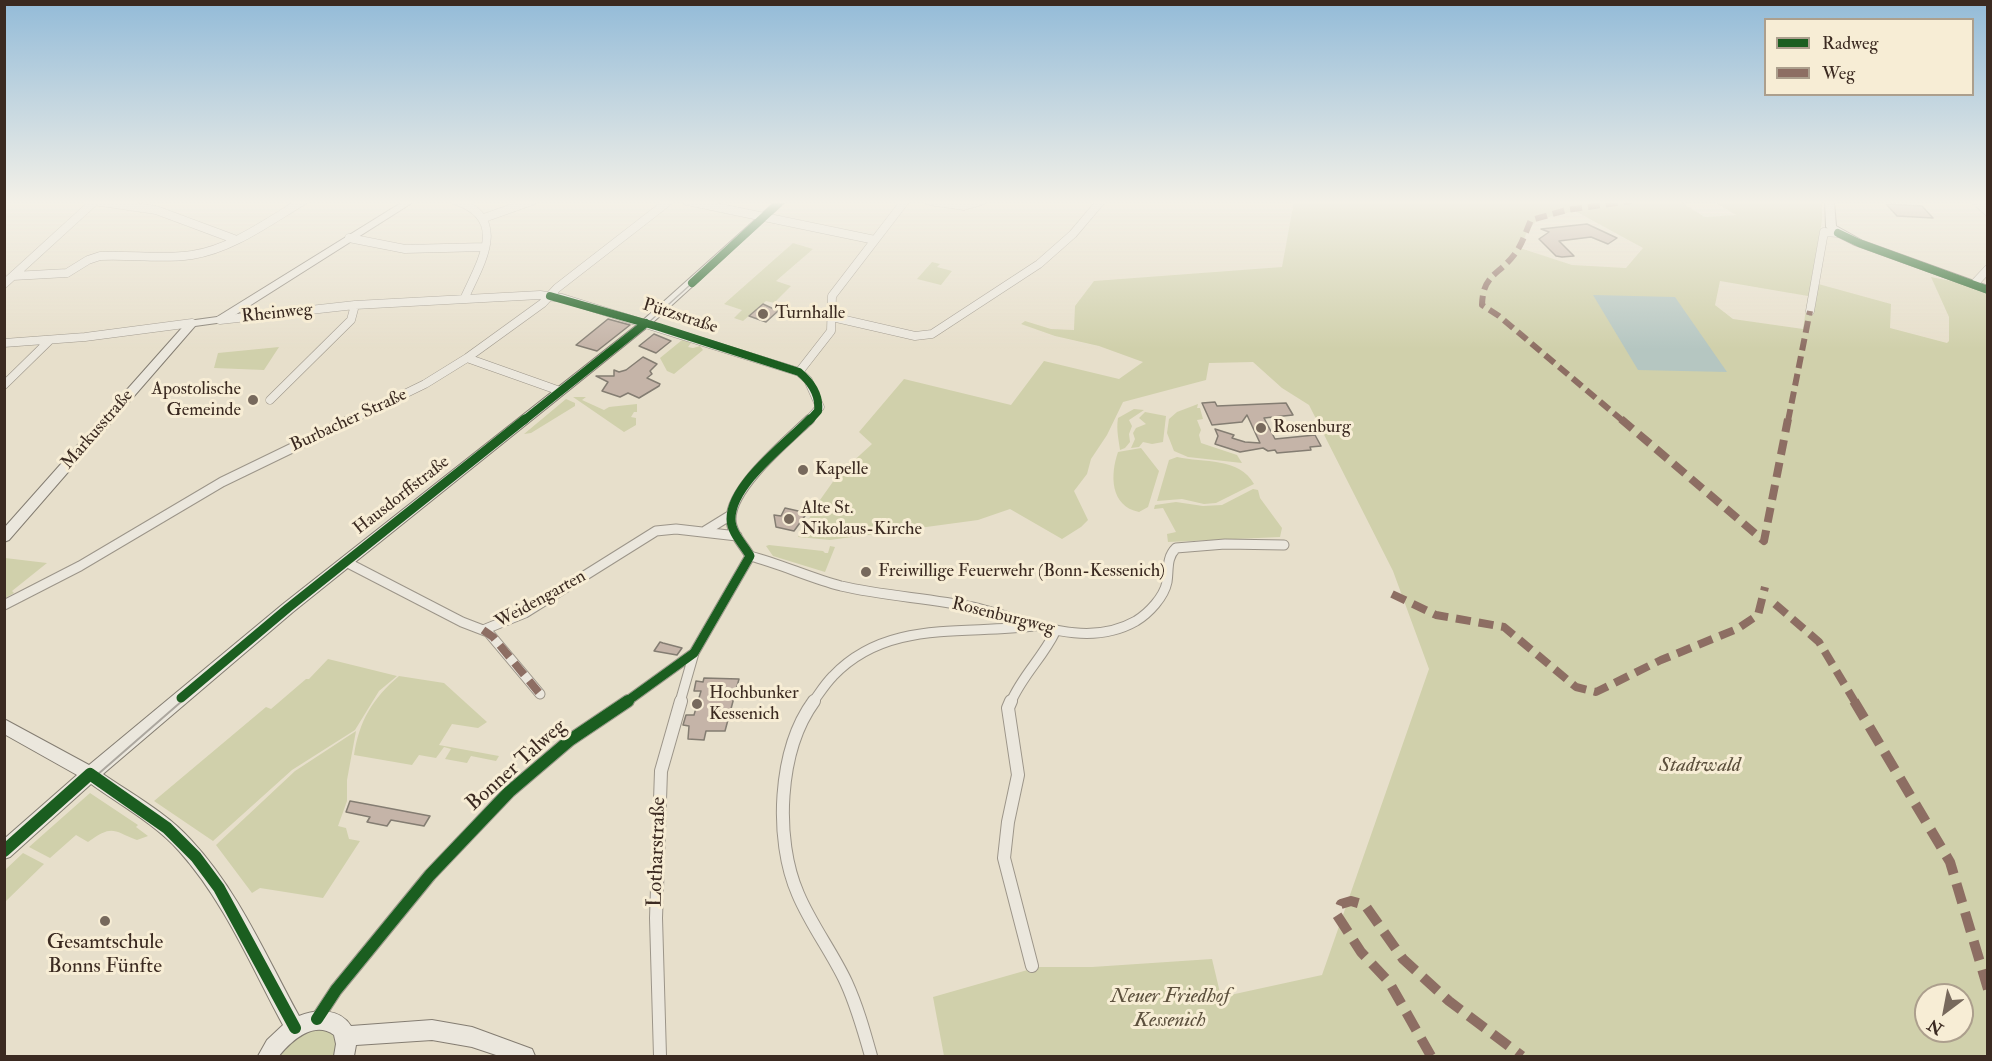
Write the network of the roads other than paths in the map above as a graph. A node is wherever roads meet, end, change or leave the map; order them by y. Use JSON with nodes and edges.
{"nodes":[{"id":1,"x":41,"y":251,"type":"edge"},
{"id":2,"x":209,"y":251,"type":"edge"},
{"id":3,"x":329,"y":251,"type":"edge"},
{"id":4,"x":484,"y":251,"type":"edge"},
{"id":5,"x":605,"y":251,"type":"edge"},
{"id":6,"x":727,"y":251,"type":"edge"},
{"id":7,"x":867,"y":251,"type":"edge"},
{"id":8,"x":1054,"y":251,"type":"edge"},
{"id":9,"x":1821,"y":251,"type":"edge"},
{"id":10,"x":1880,"y":251,"type":"edge"},
{"id":11,"x":1988,"y":269,"type":"edge"},
{"id":12,"x":13,"y":276,"type":"junction"},
{"id":13,"x":4,"y":284,"type":"edge"},
{"id":14,"x":1974,"y":284,"type":"junction"},
{"id":15,"x":1988,"y":290,"type":"edge"},
{"id":16,"x":550,"y":296,"type":"junction"},
{"id":17,"x":465,"y":297,"type":"junction"},
{"id":18,"x":355,"y":305,"type":"junction"},
{"id":19,"x":1810,"y":311,"type":"dead end"},
{"id":20,"x":832,"y":317,"type":"junction"},
{"id":21,"x":220,"y":320,"type":"junction"},
{"id":22,"x":192,"y":323,"type":"junction"},
{"id":23,"x":646,"y":323,"type":"junction"},
{"id":24,"x":50,"y":340,"type":"junction"},
{"id":25,"x":4,"y":343,"type":"edge"},
{"id":26,"x":467,"y":358,"type":"junction"},
{"id":27,"x":799,"y":372,"type":"junction"},
{"id":28,"x":4,"y":385,"type":"edge"},
{"id":29,"x":560,"y":391,"type":"junction"},
{"id":30,"x":270,"y":400,"type":"dead end"},
{"id":31,"x":731,"y":514,"type":"junction"},
{"id":32,"x":704,"y":531,"type":"junction"},
{"id":33,"x":737,"y":536,"type":"junction"},
{"id":34,"x":4,"y":537,"type":"edge"},
{"id":35,"x":1284,"y":545,"type":"dead end"},
{"id":36,"x":749,"y":555,"type":"junction"},
{"id":37,"x":346,"y":562,"type":"junction"},
{"id":38,"x":4,"y":605,"type":"edge"},
{"id":39,"x":1034,"y":626,"type":"junction"},
{"id":40,"x":483,"y":630,"type":"junction"},
{"id":41,"x":1055,"y":632,"type":"junction"},
{"id":42,"x":694,"y":653,"type":"junction"},
{"id":43,"x":540,"y":694,"type":"dead end"},
{"id":44,"x":4,"y":726,"type":"edge"},
{"id":45,"x":90,"y":774,"type":"junction"},
{"id":46,"x":4,"y":851,"type":"edge"},
{"id":47,"x":1032,"y":966,"type":"dead end"},
{"id":48,"x":316,"y":1019,"type":"junction"},
{"id":49,"x":295,"y":1028,"type":"junction"},
{"id":50,"x":345,"y":1036,"type":"junction"},
{"id":51,"x":268,"y":1056,"type":"edge"},
{"id":52,"x":344,"y":1056,"type":"edge"},
{"id":53,"x":525,"y":1056,"type":"edge"},
{"id":54,"x":660,"y":1056,"type":"edge"},
{"id":55,"x":871,"y":1056,"type":"edge"}],
"edges":[{"from":1,"to":12,"type":"street"},
{"from":2,"to":12,"type":"street"},
{"from":3,"to":21,"type":"street"},
{"from":4,"to":17,"type":"street"},
{"from":5,"to":16,"type":"street","name":"Burbacher Straße"},
{"from":6,"to":23,"type":"street","name":"Hausdorffstraße"},
{"from":7,"to":20,"type":"street"},
{"from":8,"to":20,"type":"street"},
{"from":9,"to":19,"type":"street"},
{"from":10,"to":14,"type":"street"},
{"from":11,"to":14,"type":"street"},
{"from":12,"to":13,"type":"street"},
{"from":14,"to":15,"type":"street"},
{"from":16,"to":17,"type":"street","name":"Rheinweg"},
{"from":16,"to":23,"type":"street","name":"Pützstraße"},
{"from":16,"to":26,"type":"street","name":"Burbacher Straße"},
{"from":17,"to":18,"type":"street","name":"Rheinweg"},
{"from":18,"to":21,"type":"street","name":"Rheinweg"},
{"from":18,"to":30,"type":"street"},
{"from":20,"to":27,"type":"street"},
{"from":21,"to":22,"type":"street","name":"Rheinweg"},
{"from":22,"to":24,"type":"street","name":"Rheinweg"},
{"from":22,"to":34,"type":"street","name":"Markusstraße"},
{"from":23,"to":27,"type":"street","name":"Pützstraße"},
{"from":23,"to":29,"type":"street","name":"Hausdorffstraße"},
{"from":24,"to":25,"type":"street","name":"Rheinweg"},
{"from":24,"to":28,"type":"street"},
{"from":26,"to":29,"type":"street"},
{"from":26,"to":38,"type":"street","name":"Burbacher Straße"},
{"from":27,"to":31,"type":"street"},
{"from":29,"to":37,"type":"street","name":"Hausdorffstraße"},
{"from":31,"to":32,"type":"street"},
{"from":31,"to":33,"type":"street"},
{"from":32,"to":33,"type":"street","name":"Weidengarten"},
{"from":32,"to":40,"type":"street","name":"Weidengarten"},
{"from":33,"to":36,"type":"street"},
{"from":35,"to":41,"type":"street","name":"Rosenburgweg"},
{"from":36,"to":39,"type":"street","name":"Rosenburgweg"},
{"from":36,"to":42,"type":"street","name":"Bonner Talweg"},
{"from":37,"to":40,"type":"street","name":"Weidengarten"},
{"from":37,"to":45,"type":"street","name":"Hausdorffstraße"},
{"from":39,"to":41,"type":"street","name":"Rosenburgweg"},
{"from":39,"to":55,"type":"street"},
{"from":40,"to":43,"type":"street"},
{"from":41,"to":47,"type":"street"},
{"from":42,"to":48,"type":"street","name":"Bonner Talweg"},
{"from":42,"to":54,"type":"street","name":"Lotharstraße"},
{"from":44,"to":45,"type":"street"},
{"from":45,"to":46,"type":"street","name":"Hausdorffstraße"},
{"from":45,"to":49,"type":"street"},
{"from":48,"to":49,"type":"street"},
{"from":48,"to":50,"type":"street"},
{"from":49,"to":51,"type":"street"},
{"from":50,"to":52,"type":"street"},
{"from":50,"to":53,"type":"street"}]}
